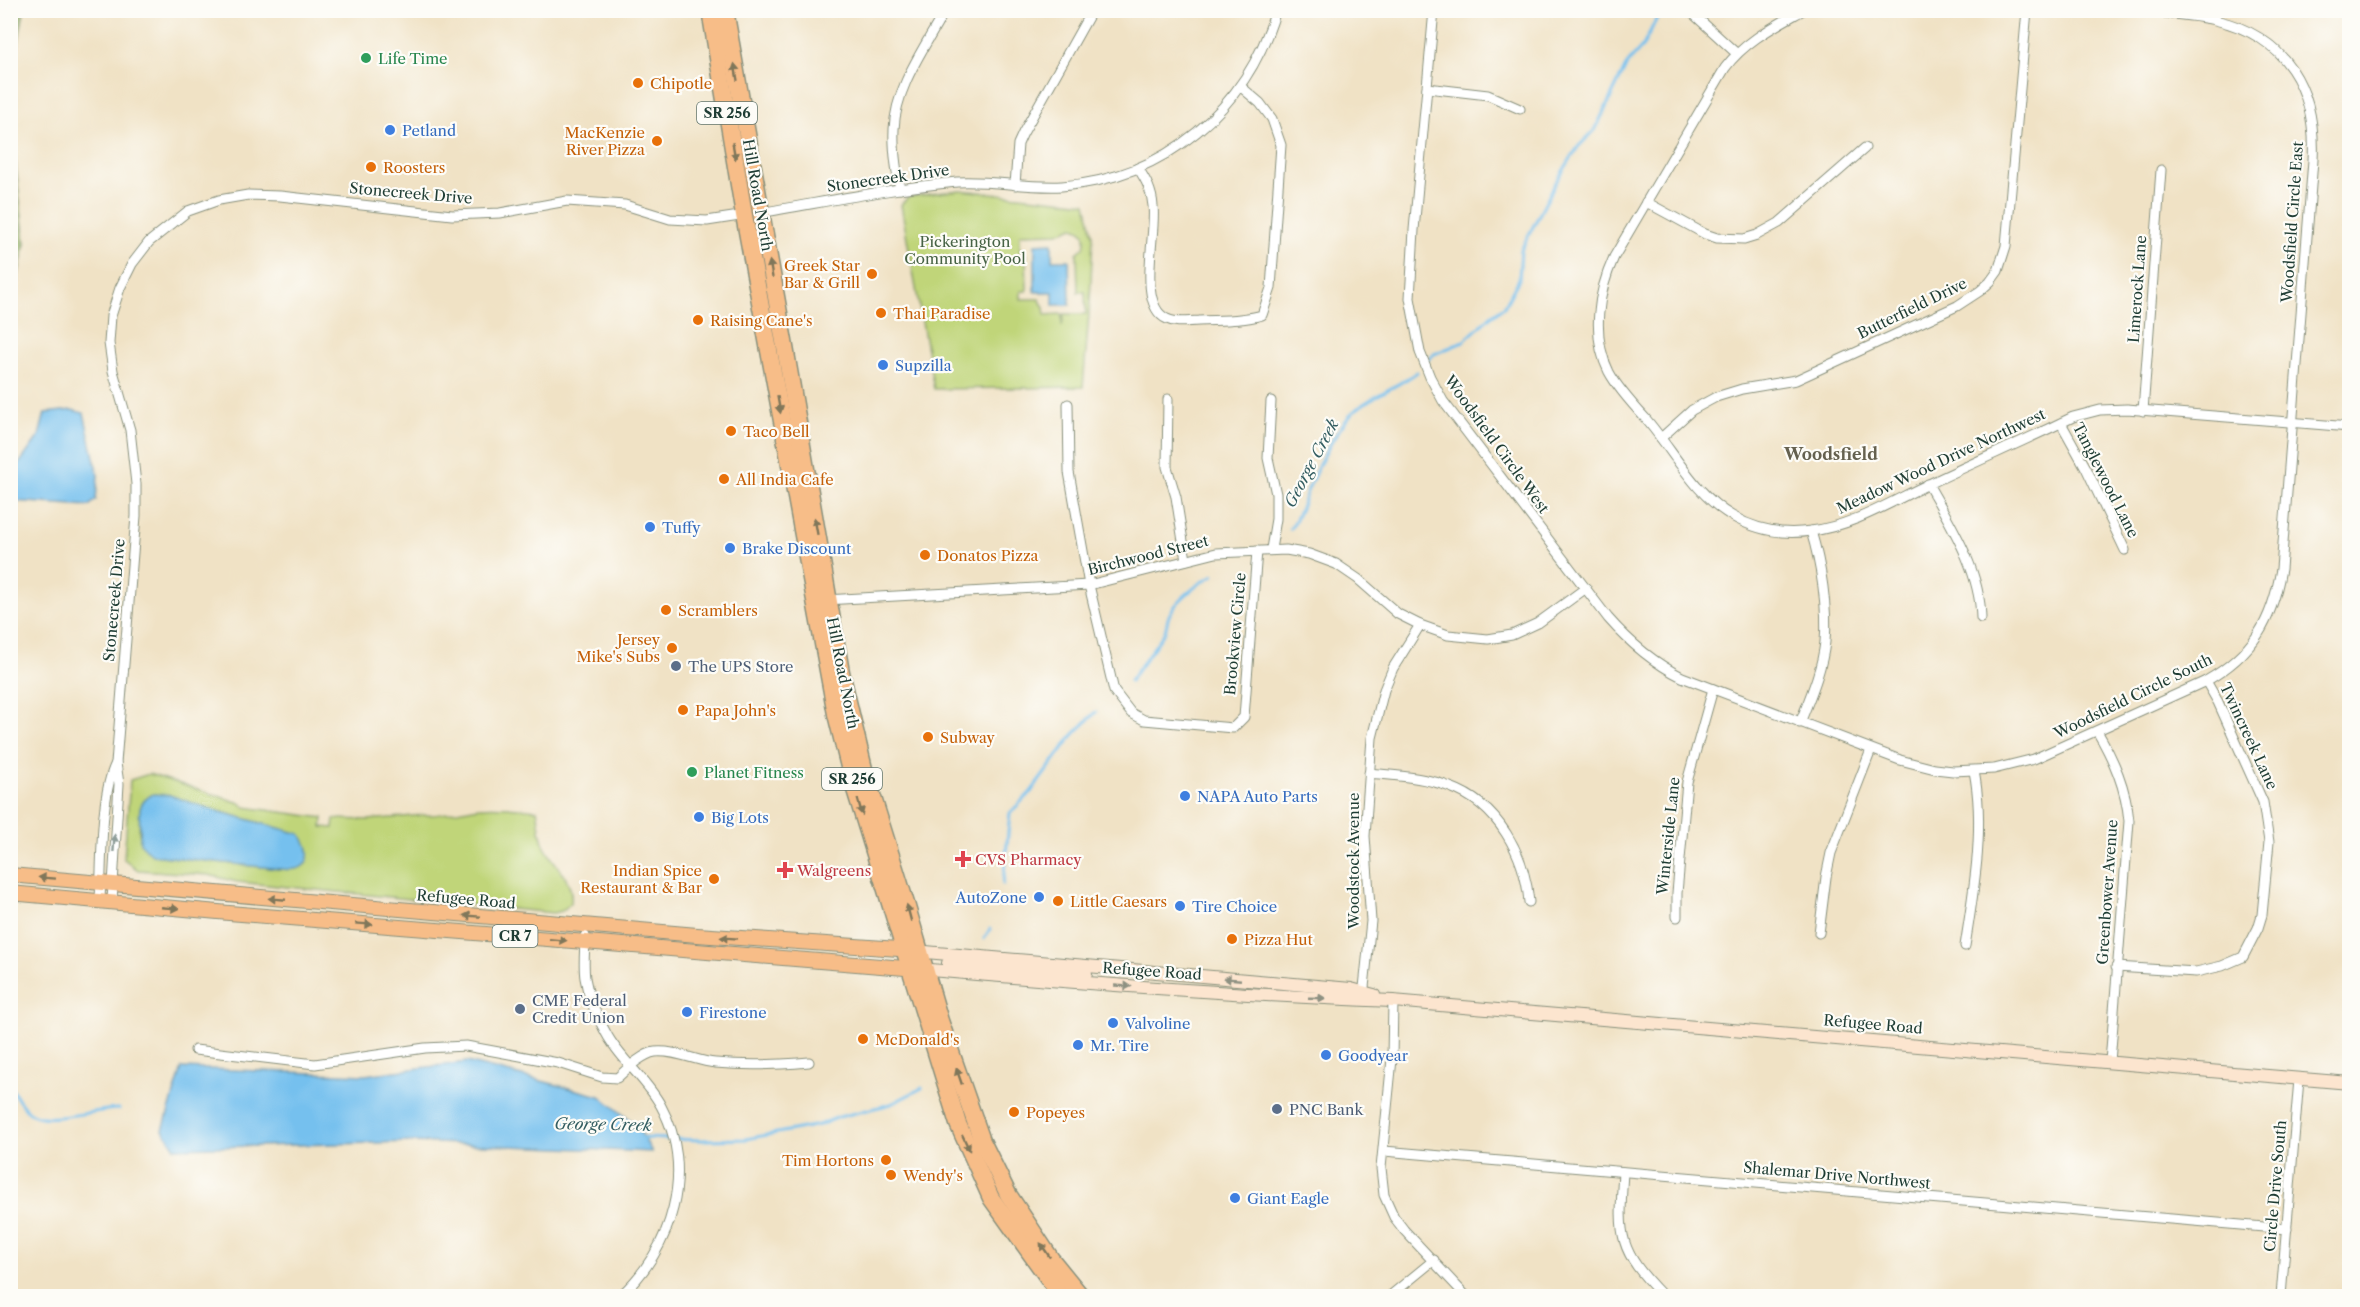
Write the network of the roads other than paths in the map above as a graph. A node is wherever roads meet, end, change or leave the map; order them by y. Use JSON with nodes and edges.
{"nodes":[{"id":1,"x":710,"y":10,"type":"edge"},
{"id":2,"x":725,"y":10,"type":"edge"},
{"id":3,"x":945,"y":10,"type":"edge"},
{"id":4,"x":1092,"y":10,"type":"edge"},
{"id":5,"x":1276,"y":10,"type":"edge"},
{"id":6,"x":1434,"y":10,"type":"edge"},
{"id":7,"x":1689,"y":10,"type":"edge"},
{"id":8,"x":1803,"y":10,"type":"edge"},
{"id":9,"x":2026,"y":10,"type":"edge"},
{"id":10,"x":2123,"y":10,"type":"edge"},
{"id":11,"x":1736,"y":53,"type":"junction"},
{"id":12,"x":1240,"y":86,"type":"junction"},
{"id":13,"x":1426,"y":88,"type":"junction"},
{"id":14,"x":1520,"y":109,"type":"dead end"},
{"id":15,"x":1865,"y":148,"type":"dead end"},
{"id":16,"x":1138,"y":168,"type":"junction"},
{"id":17,"x":2161,"y":170,"type":"dead end"},
{"id":18,"x":1015,"y":185,"type":"junction"},
{"id":19,"x":900,"y":189,"type":"junction"},
{"id":20,"x":1646,"y":202,"type":"junction"},
{"id":21,"x":752,"y":214,"type":"junction"},
{"id":22,"x":1168,"y":399,"type":"dead end"},
{"id":23,"x":1271,"y":401,"type":"dead end"},
{"id":24,"x":1068,"y":404,"type":"dead end"},
{"id":25,"x":2143,"y":411,"type":"junction"},
{"id":26,"x":2061,"y":423,"type":"junction"},
{"id":27,"x":2292,"y":423,"type":"junction"},
{"id":28,"x":2349,"y":427,"type":"edge"},
{"id":29,"x":1661,"y":438,"type":"junction"},
{"id":30,"x":1928,"y":484,"type":"junction"},
{"id":31,"x":1811,"y":531,"type":"junction"},
{"id":32,"x":1271,"y":549,"type":"junction"},
{"id":33,"x":2125,"y":550,"type":"dead end"},
{"id":34,"x":1257,"y":551,"type":"junction"},
{"id":35,"x":1186,"y":560,"type":"junction"},
{"id":36,"x":1089,"y":585,"type":"junction"},
{"id":37,"x":1586,"y":588,"type":"junction"},
{"id":38,"x":825,"y":600,"type":"junction"},
{"id":39,"x":1981,"y":618,"type":"dead end"},
{"id":40,"x":1420,"y":625,"type":"junction"},
{"id":41,"x":2206,"y":681,"type":"junction"},
{"id":42,"x":1713,"y":689,"type":"junction"},
{"id":43,"x":1800,"y":723,"type":"junction"},
{"id":44,"x":2097,"y":731,"type":"junction"},
{"id":45,"x":1871,"y":750,"type":"junction"},
{"id":46,"x":1974,"y":771,"type":"junction"},
{"id":47,"x":1369,"y":773,"type":"junction"},
{"id":48,"x":10,"y":875,"type":"edge"},
{"id":49,"x":106,"y":884,"type":"junction"},
{"id":50,"x":10,"y":893,"type":"edge"},
{"id":51,"x":106,"y":900,"type":"junction"},
{"id":52,"x":1529,"y":902,"type":"dead end"},
{"id":53,"x":1677,"y":916,"type":"dead end"},
{"id":54,"x":1819,"y":933,"type":"dead end"},
{"id":55,"x":585,"y":939,"type":"junction"},
{"id":56,"x":1965,"y":946,"type":"dead end"},
{"id":57,"x":914,"y":960,"type":"junction"},
{"id":58,"x":2116,"y":967,"type":"junction"},
{"id":59,"x":1364,"y":996,"type":"junction"},
{"id":60,"x":1393,"y":1000,"type":"junction"},
{"id":61,"x":195,"y":1050,"type":"dead end"},
{"id":62,"x":809,"y":1062,"type":"dead end"},
{"id":63,"x":2110,"y":1062,"type":"junction"},
{"id":64,"x":631,"y":1065,"type":"junction"},
{"id":65,"x":2300,"y":1078,"type":"junction"},
{"id":66,"x":2349,"y":1083,"type":"edge"},
{"id":67,"x":1383,"y":1151,"type":"junction"},
{"id":68,"x":1623,"y":1172,"type":"junction"},
{"id":69,"x":2287,"y":1229,"type":"junction"},
{"id":70,"x":1434,"y":1260,"type":"junction"},
{"id":71,"x":620,"y":1296,"type":"edge"},
{"id":72,"x":1061,"y":1296,"type":"edge"},
{"id":73,"x":1081,"y":1296,"type":"edge"},
{"id":74,"x":1390,"y":1296,"type":"edge"},
{"id":75,"x":1466,"y":1296,"type":"edge"},
{"id":76,"x":1663,"y":1296,"type":"edge"},
{"id":77,"x":2281,"y":1296,"type":"edge"}],
"edges":[{"from":1,"to":21,"type":"highway","name":"Hill Road North","number":"SR 256","one_way":true},
{"from":21,"to":2,"type":"highway","name":"Hill Road North","number":"SR 256","one_way":true},
{"from":3,"to":19,"type":"street"},
{"from":4,"to":18,"type":"street"},
{"from":5,"to":12,"type":"street","name":"Stonecreek Drive"},
{"from":6,"to":13,"type":"street","name":"Woodsfield Circle West"},
{"from":7,"to":11,"type":"street"},
{"from":8,"to":11,"type":"street","name":"Meadow Wood Drive Northwest"},
{"from":9,"to":29,"type":"street","name":"Butterfield Drive"},
{"from":10,"to":27,"type":"street","name":"Woodsfield Circle East"},
{"from":11,"to":20,"type":"street","name":"Meadow Wood Drive Northwest"},
{"from":12,"to":16,"type":"street","name":"Stonecreek Drive"},
{"from":12,"to":16,"type":"street"},
{"from":13,"to":14,"type":"street"},
{"from":13,"to":37,"type":"street","name":"Woodsfield Circle West"},
{"from":15,"to":20,"type":"street"},
{"from":16,"to":18,"type":"street","name":"Stonecreek Drive"},
{"from":17,"to":25,"type":"street","name":"Limerock Lane"},
{"from":18,"to":19,"type":"street","name":"Stonecreek Drive"},
{"from":19,"to":21,"type":"street","name":"Stonecreek Drive"},
{"from":20,"to":29,"type":"street","name":"Meadow Wood Drive Northwest"},
{"from":38,"to":21,"type":"highway","name":"Hill Road North","number":"SR 256","one_way":true},
{"from":21,"to":49,"type":"street","name":"Stonecreek Drive"},
{"from":21,"to":57,"type":"highway","name":"Hill Road North","number":"SR 256","one_way":true},
{"from":22,"to":35,"type":"street"},
{"from":23,"to":32,"type":"street"},
{"from":24,"to":36,"type":"street"},
{"from":25,"to":26,"type":"street","name":"Meadow Wood Drive Northwest"},
{"from":25,"to":27,"type":"street","name":"Meadow Wood Drive Northwest"},
{"from":26,"to":30,"type":"street","name":"Meadow Wood Drive Northwest"},
{"from":26,"to":33,"type":"street","name":"Tanglewood Lane"},
{"from":27,"to":28,"type":"street","name":"Meadow Wood Drive Northwest"},
{"from":27,"to":41,"type":"street","name":"Woodsfield Circle South"},
{"from":29,"to":31,"type":"street","name":"Meadow Wood Drive Northwest"},
{"from":30,"to":31,"type":"street","name":"Meadow Wood Drive Northwest"},
{"from":30,"to":39,"type":"street"},
{"from":31,"to":43,"type":"street"},
{"from":32,"to":34,"type":"street","name":"Birchwood Street"},
{"from":32,"to":40,"type":"street","name":"Birchwood Street"},
{"from":34,"to":35,"type":"street","name":"Birchwood Street"},
{"from":34,"to":36,"type":"street","name":"Brookview Circle"},
{"from":35,"to":36,"type":"street","name":"Birchwood Street"},
{"from":36,"to":38,"type":"street","name":"Birchwood Street"},
{"from":37,"to":40,"type":"street","name":"Birchwood Street"},
{"from":37,"to":42,"type":"street","name":"Woodsfield Circle West"},
{"from":57,"to":38,"type":"highway","name":"Hill Road North","number":"SR 256","one_way":true},
{"from":40,"to":47,"type":"street","name":"Woodstock Avenue"},
{"from":41,"to":44,"type":"street","name":"Woodsfield Circle South"},
{"from":41,"to":58,"type":"street","name":"Twincreek Lane"},
{"from":42,"to":43,"type":"street","name":"Woodsfield Circle West"},
{"from":42,"to":53,"type":"street","name":"Winterside Lane"},
{"from":43,"to":45,"type":"street","name":"Woodsfield Circle South"},
{"from":44,"to":46,"type":"street","name":"Woodsfield Circle South"},
{"from":44,"to":58,"type":"street","name":"Greenbower Avenue"},
{"from":45,"to":46,"type":"street","name":"Woodsfield Circle South"},
{"from":45,"to":54,"type":"street"},
{"from":46,"to":56,"type":"street"},
{"from":47,"to":52,"type":"street"},
{"from":47,"to":59,"type":"street","name":"Woodstock Avenue"},
{"from":49,"to":48,"type":"main road","name":"Refugee Road","number":"CR 7","one_way":true},
{"from":49,"to":51,"type":"street","name":"Stonecreek Drive"},
{"from":57,"to":49,"type":"main road","name":"Refugee Road","number":"CR 7","one_way":true},
{"from":50,"to":51,"type":"main road","name":"Refugee Road","number":"CR 7"},
{"from":51,"to":55,"type":"main road","name":"Refugee Road","number":"CR 7","one_way":true},
{"from":55,"to":57,"type":"main road","name":"Refugee Road","number":"CR 7"},
{"from":55,"to":64,"type":"street"},
{"from":57,"to":59,"type":"main road","name":"Refugee Road","number":"CR 7","one_way":true},
{"from":59,"to":57,"type":"main road","name":"Refugee Road","one_way":true},
{"from":57,"to":72,"type":"highway","name":"Hill Road North","number":"SR 256","one_way":true},
{"from":73,"to":57,"type":"highway","name":"Hill Road North","number":"SR 256","one_way":true},
{"from":58,"to":63,"type":"street","name":"Greenbower Avenue"},
{"from":59,"to":60,"type":"main road","name":"Refugee Road","number":"CR 7"},
{"from":60,"to":63,"type":"main road","name":"Refugee Road","number":"CR 7"},
{"from":60,"to":67,"type":"street"},
{"from":61,"to":64,"type":"street"},
{"from":62,"to":64,"type":"street"},
{"from":63,"to":65,"type":"main road","name":"Refugee Road","number":"CR 7"},
{"from":64,"to":71,"type":"street"},
{"from":65,"to":66,"type":"main road","name":"Refugee Road","number":"CR 7"},
{"from":65,"to":69,"type":"street","name":"Circle Drive South"},
{"from":67,"to":68,"type":"street","name":"Shalemar Drive Northwest"},
{"from":67,"to":70,"type":"street"},
{"from":68,"to":69,"type":"street","name":"Shalemar Drive Northwest"},
{"from":68,"to":76,"type":"street"},
{"from":69,"to":77,"type":"street","name":"Circle Drive South"},
{"from":70,"to":74,"type":"street"},
{"from":70,"to":75,"type":"street"}]}
